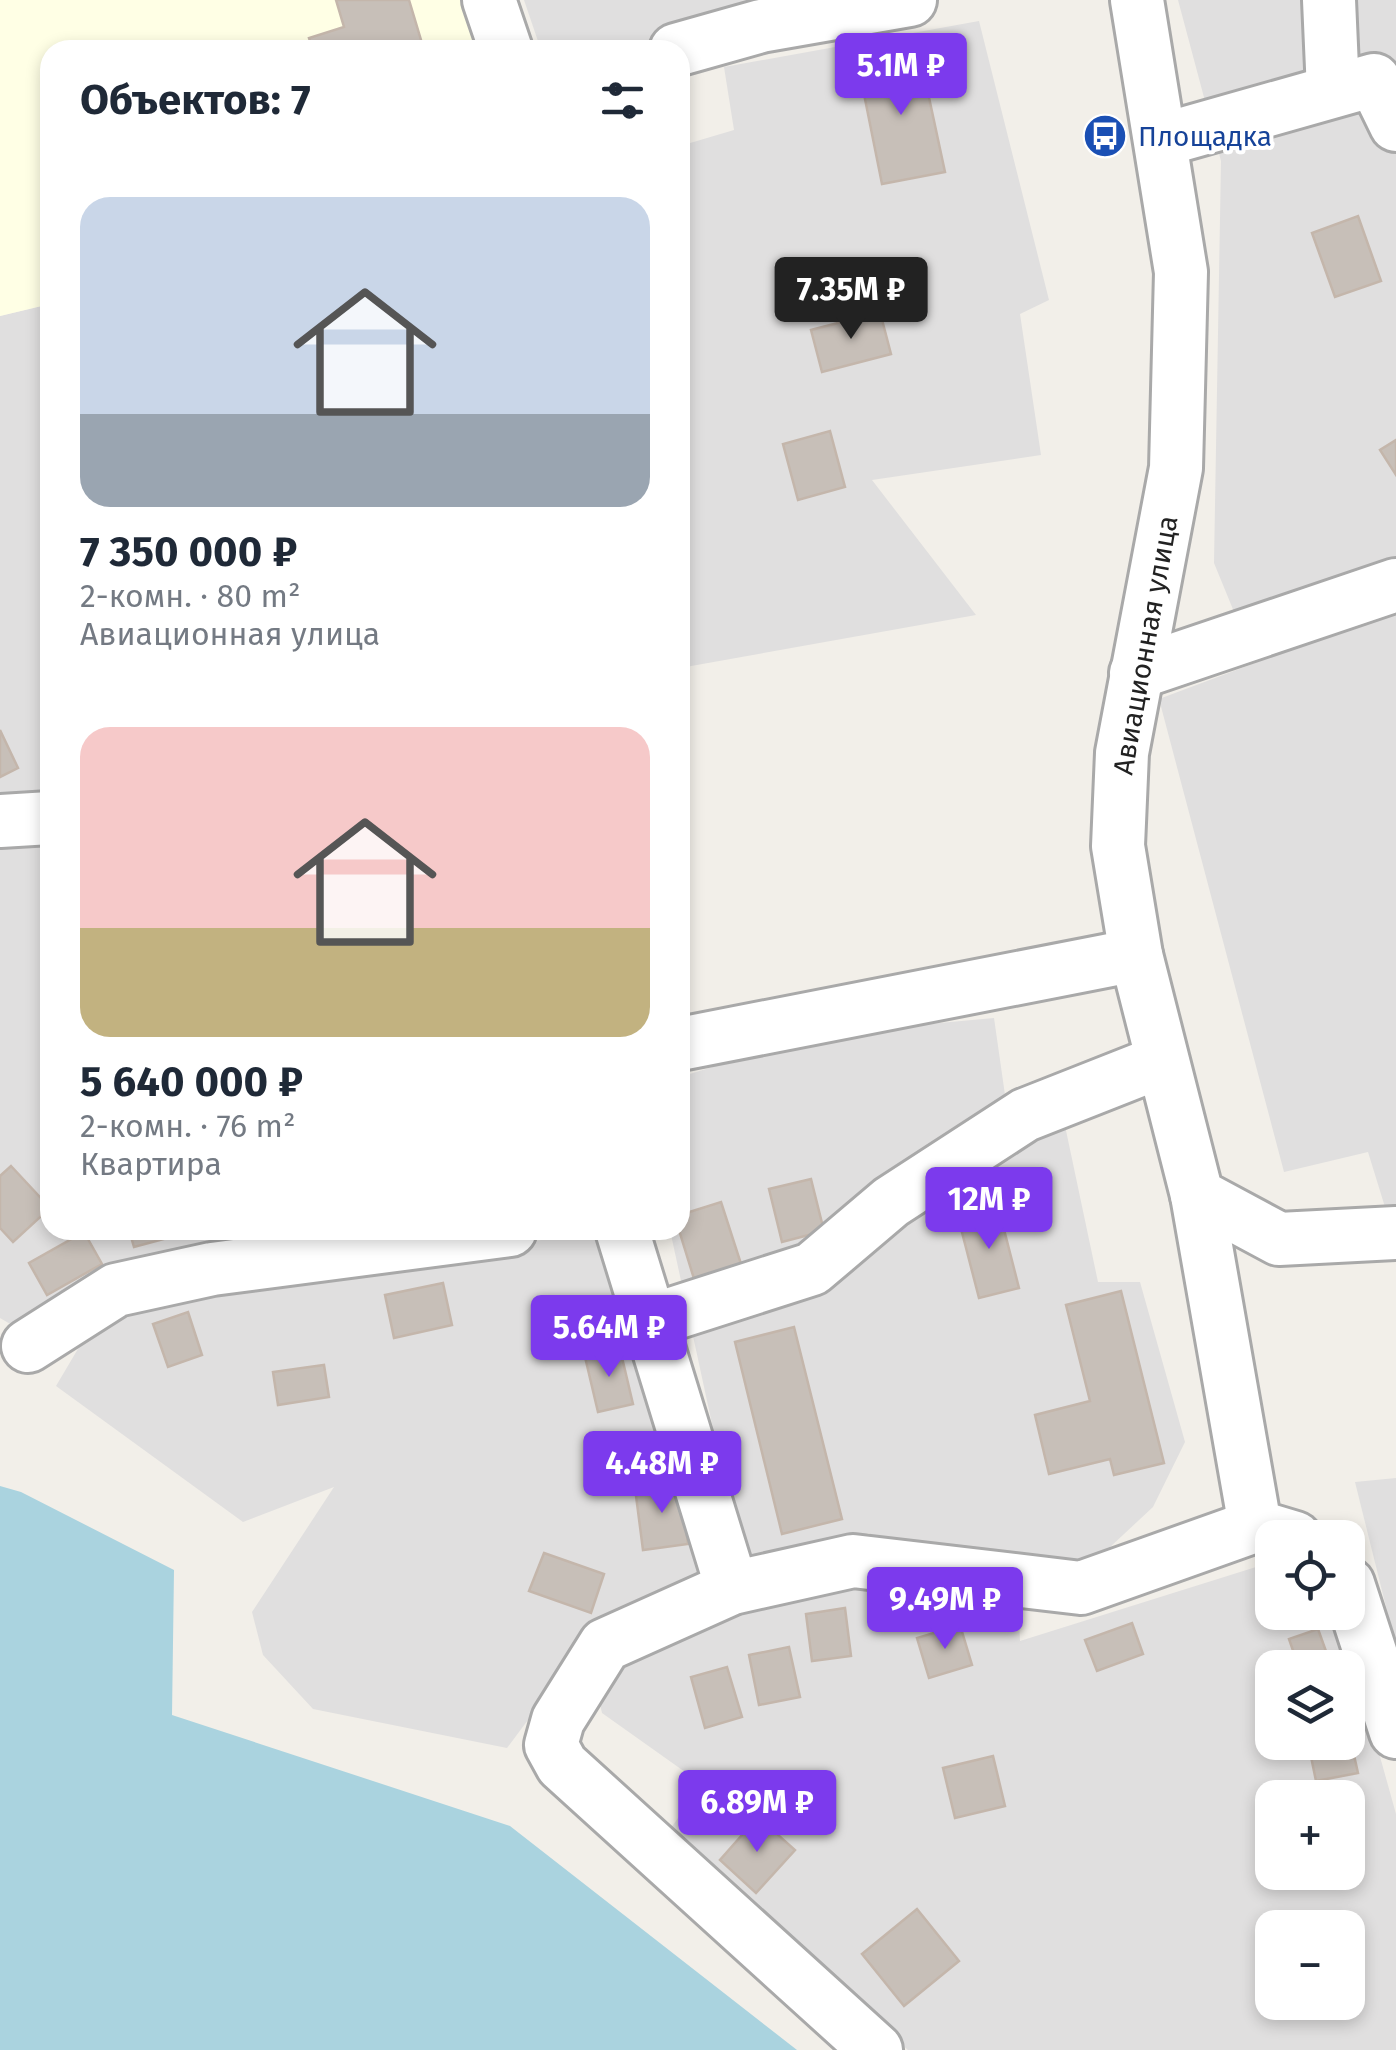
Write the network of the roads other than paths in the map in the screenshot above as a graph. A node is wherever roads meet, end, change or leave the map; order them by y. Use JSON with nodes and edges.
{"nodes":[{"id":1,"x":488,"y":0,"type":"edge"},
{"id":2,"x":910,"y":0,"type":"edge"},
{"id":3,"x":1136,"y":0,"type":"edge"},
{"id":4,"x":1329,"y":0,"type":"edge"},
{"id":5,"x":502,"y":40,"type":"edge"},
{"id":6,"x":690,"y":46,"type":"edge"},
{"id":7,"x":1333,"y":91,"type":"junction"},
{"id":8,"x":1396,"y":125,"type":"edge"},
{"id":9,"x":1162,"y":140,"type":"junction"},
{"id":10,"x":1396,"y":586,"type":"edge"},
{"id":11,"x":1136,"y":672,"type":"junction"},
{"id":12,"x":40,"y":819,"type":"edge"},
{"id":13,"x":0,"y":821,"type":"edge"},
{"id":14,"x":1136,"y":956,"type":"junction"},
{"id":15,"x":690,"y":1042,"type":"edge"},
{"id":16,"x":1162,"y":1061,"type":"junction"},
{"id":17,"x":1197,"y":1195,"type":"junction"},
{"id":18,"x":1396,"y":1233,"type":"edge"},
{"id":19,"x":434,"y":1240,"type":"edge"},
{"id":20,"x":625,"y":1240,"type":"edge"},
{"id":21,"x":650,"y":1322,"type":"junction"},
{"id":22,"x":28,"y":1346,"type":"dead end"},
{"id":23,"x":1272,"y":1520,"type":"edge"},
{"id":24,"x":1255,"y":1538,"type":"edge"},
{"id":25,"x":732,"y":1588,"type":"junction"},
{"id":26,"x":1363,"y":1630,"type":"edge"},
{"id":27,"x":1396,"y":1732,"type":"edge"},
{"id":28,"x":876,"y":2050,"type":"edge"}],
"edges":[{"from":1,"to":5,"type":"street"},
{"from":2,"to":6,"type":"street"},
{"from":3,"to":9,"type":"street","name":"Авиационная улица"},
{"from":4,"to":7,"type":"street"},
{"from":7,"to":8,"type":"street"},
{"from":7,"to":9,"type":"street"},
{"from":9,"to":11,"type":"street","name":"Авиационная улица"},
{"from":10,"to":11,"type":"street"},
{"from":11,"to":14,"type":"street","name":"Авиационная улица"},
{"from":12,"to":13,"type":"street"},
{"from":14,"to":15,"type":"street"},
{"from":14,"to":16,"type":"street","name":"Авиационная улица"},
{"from":16,"to":17,"type":"street","name":"Авиационная улица"},
{"from":16,"to":21,"type":"street"},
{"from":17,"to":18,"type":"street"},
{"from":17,"to":23,"type":"street","name":"Авиационная улица"},
{"from":19,"to":22,"type":"street"},
{"from":20,"to":21,"type":"street"},
{"from":21,"to":25,"type":"street"},
{"from":24,"to":25,"type":"street"},
{"from":25,"to":28,"type":"street"},
{"from":26,"to":27,"type":"street"}]}
